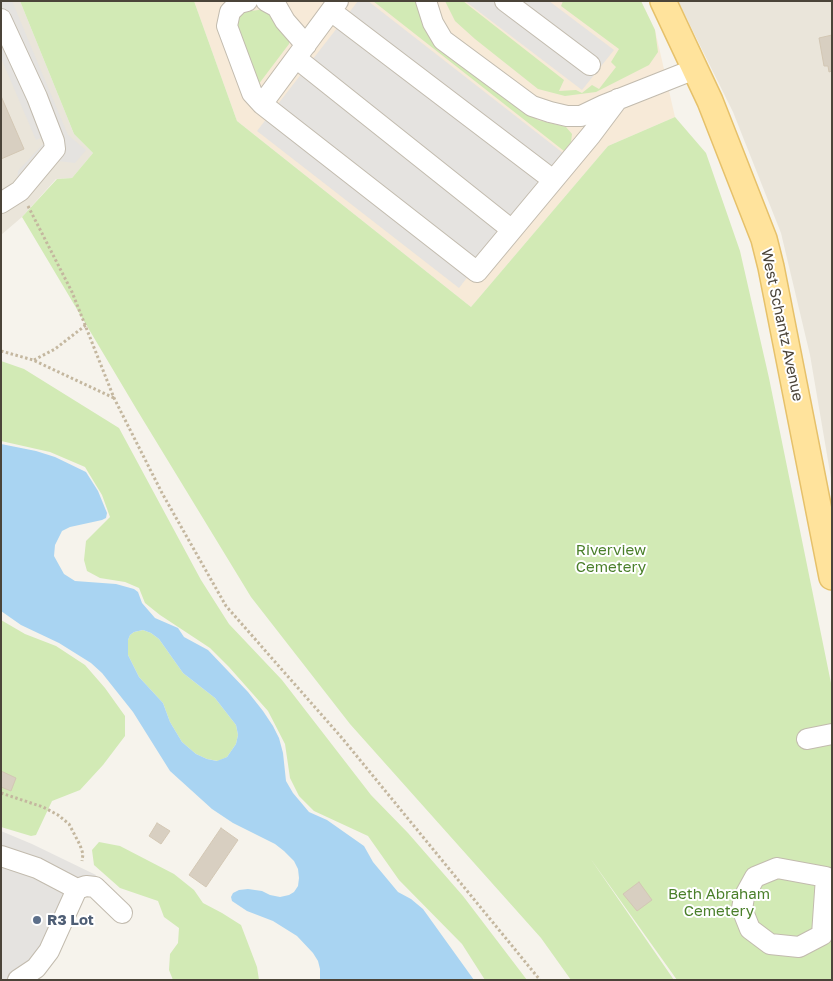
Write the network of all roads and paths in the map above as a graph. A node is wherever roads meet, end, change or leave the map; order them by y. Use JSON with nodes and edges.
{"nodes":[{"id":1,"x":247,"y":1,"type":"edge"},
{"id":2,"x":266,"y":1,"type":"edge"},
{"id":3,"x":426,"y":1,"type":"edge"},
{"id":4,"x":505,"y":1,"type":"edge"},
{"id":5,"x":663,"y":1,"type":"edge"},
{"id":6,"x":334,"y":6,"type":"edge"},
{"id":7,"x":1,"y":19,"type":"edge"},
{"id":8,"x":301,"y":51,"type":"junction"},
{"id":9,"x":590,"y":64,"type":"dead end"},
{"id":10,"x":695,"y":68,"type":"junction"},
{"id":11,"x":618,"y":99,"type":"junction"},
{"id":12,"x":262,"y":104,"type":"junction"},
{"id":13,"x":553,"y":180,"type":"junction"},
{"id":14,"x":20,"y":190,"type":"junction"},
{"id":15,"x":1,"y":203,"type":"edge"},
{"id":16,"x":512,"y":230,"type":"junction"},
{"id":17,"x":86,"y":325,"type":"junction"},
{"id":18,"x":1,"y":352,"type":"edge"},
{"id":19,"x":33,"y":360,"type":"junction"},
{"id":20,"x":114,"y":398,"type":"junction"},
{"id":21,"x":832,"y":577,"type":"edge"},
{"id":22,"x":832,"y":734,"type":"edge"},
{"id":23,"x":807,"y":739,"type":"dead end"},
{"id":24,"x":1,"y":793,"type":"edge"},
{"id":25,"x":1,"y":856,"type":"edge"},
{"id":26,"x":82,"y":862,"type":"dead end"},
{"id":27,"x":829,"y":875,"type":"edge"},
{"id":28,"x":77,"y":889,"type":"junction"},
{"id":29,"x":122,"y":914,"type":"dead end"},
{"id":30,"x":40,"y":974,"type":"edge"},
{"id":31,"x":18,"y":980,"type":"edge"},
{"id":32,"x":540,"y":980,"type":"edge"}],
"edges":[{"from":1,"to":12,"type":"street"},
{"from":2,"to":8,"type":"street"},
{"from":3,"to":11,"type":"street"},
{"from":4,"to":9,"type":"street"},
{"from":5,"to":10,"type":"main road","name":"West Schantz Avenue"},
{"from":6,"to":8,"type":"street"},
{"from":6,"to":13,"type":"street"},
{"from":7,"to":14,"type":"street"},
{"from":8,"to":12,"type":"street"},
{"from":8,"to":16,"type":"street"},
{"from":10,"to":11,"type":"street"},
{"from":10,"to":21,"type":"main road","name":"West Schantz Avenue"},
{"from":11,"to":13,"type":"street"},
{"from":12,"to":16,"type":"street"},
{"from":13,"to":16,"type":"street"},
{"from":14,"to":15,"type":"street"},
{"from":14,"to":17,"type":"path"},
{"from":17,"to":19,"type":"path"},
{"from":17,"to":20,"type":"path"},
{"from":18,"to":19,"type":"path"},
{"from":19,"to":20,"type":"path"},
{"from":20,"to":32,"type":"path"},
{"from":22,"to":23,"type":"street"},
{"from":24,"to":26,"type":"path"},
{"from":25,"to":28,"type":"street"},
{"from":27,"to":27,"type":"street"},
{"from":28,"to":29,"type":"street"},
{"from":28,"to":30,"type":"street"},
{"from":30,"to":31,"type":"street"}]}
